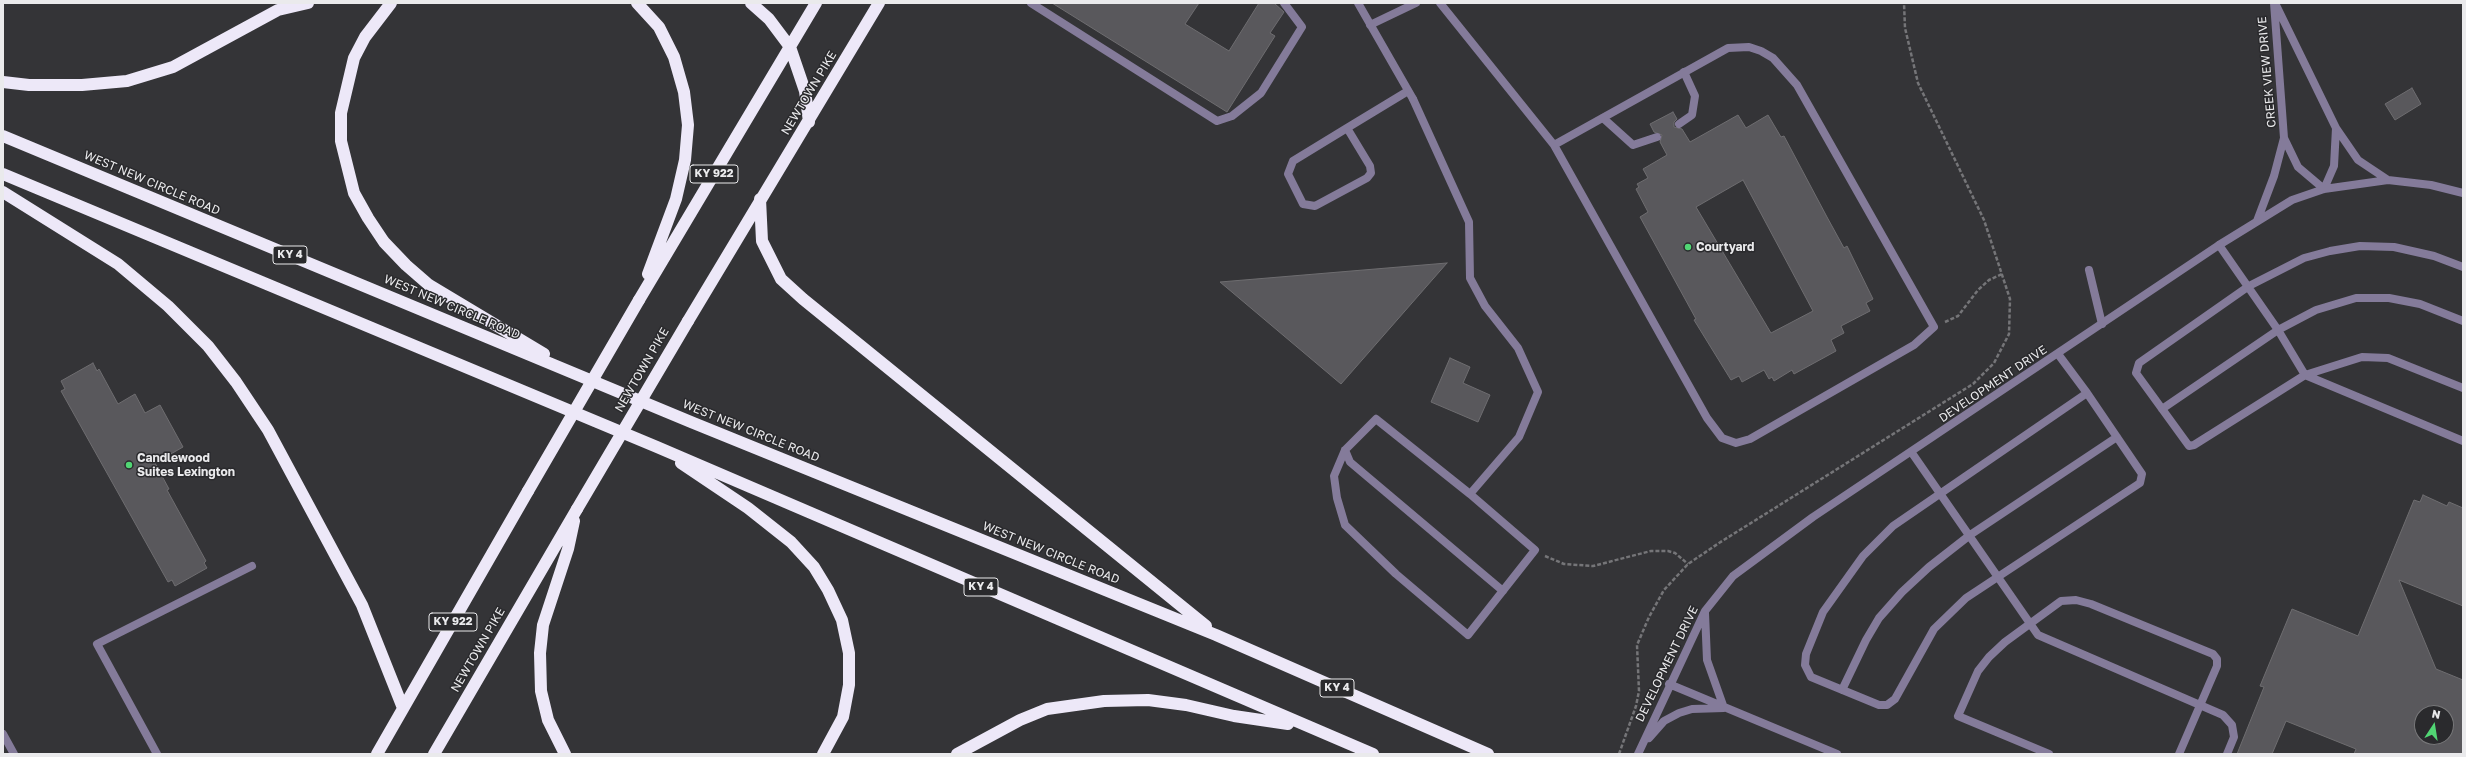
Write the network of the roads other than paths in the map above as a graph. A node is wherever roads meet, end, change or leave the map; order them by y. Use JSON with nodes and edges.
{"nodes":[{"id":1,"x":308,"y":3,"type":"edge"},
{"id":2,"x":391,"y":3,"type":"edge"},
{"id":3,"x":637,"y":3,"type":"edge"},
{"id":4,"x":751,"y":3,"type":"edge"},
{"id":5,"x":816,"y":3,"type":"edge"},
{"id":6,"x":879,"y":3,"type":"edge"},
{"id":7,"x":1031,"y":3,"type":"edge"},
{"id":8,"x":1284,"y":3,"type":"edge"},
{"id":9,"x":1358,"y":3,"type":"edge"},
{"id":10,"x":1416,"y":3,"type":"edge"},
{"id":11,"x":1440,"y":3,"type":"edge"},
{"id":12,"x":2274,"y":3,"type":"edge"},
{"id":13,"x":281,"y":7,"type":"edge"},
{"id":14,"x":1370,"y":25,"type":"junction"},
{"id":15,"x":790,"y":47,"type":"junction"},
{"id":16,"x":1684,"y":72,"type":"junction"},
{"id":17,"x":3,"y":82,"type":"edge"},
{"id":18,"x":1408,"y":91,"type":"junction"},
{"id":19,"x":1603,"y":118,"type":"junction"},
{"id":20,"x":809,"y":122,"type":"junction"},
{"id":21,"x":1679,"y":124,"type":"dead end"},
{"id":22,"x":1347,"y":128,"type":"junction"},
{"id":23,"x":2336,"y":128,"type":"junction"},
{"id":24,"x":3,"y":136,"type":"edge"},
{"id":25,"x":1657,"y":137,"type":"dead end"},
{"id":26,"x":2284,"y":138,"type":"junction"},
{"id":27,"x":1554,"y":145,"type":"junction"},
{"id":28,"x":3,"y":174,"type":"edge"},
{"id":29,"x":2388,"y":180,"type":"junction"},
{"id":30,"x":2324,"y":189,"type":"junction"},
{"id":31,"x":3,"y":192,"type":"edge"},
{"id":32,"x":2463,"y":193,"type":"edge"},
{"id":33,"x":760,"y":200,"type":"junction"},
{"id":34,"x":2257,"y":221,"type":"junction"},
{"id":35,"x":2219,"y":245,"type":"junction"},
{"id":36,"x":2463,"y":267,"type":"edge"},
{"id":37,"x":2089,"y":270,"type":"dead end"},
{"id":38,"x":2248,"y":286,"type":"junction"},
{"id":39,"x":639,"y":300,"type":"junction"},
{"id":40,"x":2463,"y":321,"type":"edge"},
{"id":41,"x":2102,"y":324,"type":"junction"},
{"id":42,"x":2278,"y":330,"type":"junction"},
{"id":43,"x":2058,"y":354,"type":"junction"},
{"id":44,"x":578,"y":375,"type":"junction"},
{"id":45,"x":2305,"y":375,"type":"junction"},
{"id":46,"x":2463,"y":388,"type":"edge"},
{"id":47,"x":2087,"y":393,"type":"junction"},
{"id":48,"x":2162,"y":409,"type":"junction"},
{"id":49,"x":2117,"y":437,"type":"junction"},
{"id":50,"x":2463,"y":441,"type":"edge"},
{"id":51,"x":657,"y":447,"type":"junction"},
{"id":52,"x":1345,"y":450,"type":"junction"},
{"id":53,"x":1912,"y":453,"type":"junction"},
{"id":54,"x":1940,"y":493,"type":"junction"},
{"id":55,"x":1470,"y":494,"type":"junction"},
{"id":56,"x":577,"y":509,"type":"junction"},
{"id":57,"x":1970,"y":535,"type":"junction"},
{"id":58,"x":252,"y":566,"type":"dead end"},
{"id":59,"x":1997,"y":576,"type":"junction"},
{"id":60,"x":1503,"y":591,"type":"junction"},
{"id":61,"x":1705,"y":611,"type":"junction"},
{"id":62,"x":2030,"y":623,"type":"junction"},
{"id":63,"x":1216,"y":635,"type":"junction"},
{"id":64,"x":1669,"y":684,"type":"junction"},
{"id":65,"x":1842,"y":690,"type":"junction"},
{"id":66,"x":2200,"y":705,"type":"junction"},
{"id":67,"x":403,"y":708,"type":"junction"},
{"id":68,"x":1724,"y":708,"type":"junction"},
{"id":69,"x":1305,"y":726,"type":"junction"},
{"id":70,"x":3,"y":734,"type":"edge"},
{"id":71,"x":377,"y":753,"type":"edge"},
{"id":72,"x":14,"y":754,"type":"edge"},
{"id":73,"x":157,"y":754,"type":"edge"},
{"id":74,"x":434,"y":754,"type":"edge"},
{"id":75,"x":565,"y":754,"type":"edge"},
{"id":76,"x":823,"y":754,"type":"edge"},
{"id":77,"x":957,"y":754,"type":"edge"},
{"id":78,"x":1373,"y":754,"type":"edge"},
{"id":79,"x":1488,"y":754,"type":"edge"},
{"id":80,"x":1639,"y":754,"type":"edge"},
{"id":81,"x":1837,"y":754,"type":"edge"},
{"id":82,"x":2049,"y":754,"type":"edge"},
{"id":83,"x":2179,"y":754,"type":"edge"},
{"id":84,"x":2227,"y":754,"type":"edge"}],
"edges":[{"from":1,"to":13,"type":"highway"},
{"from":2,"to":44,"type":"highway"},
{"from":3,"to":39,"type":"highway"},
{"from":4,"to":15,"type":"highway"},
{"from":5,"to":15,"type":"highway","number":"KY 922"},
{"from":6,"to":20,"type":"highway","name":"NEWTOWN PIKE"},
{"from":7,"to":8,"type":"street"},
{"from":9,"to":14,"type":"street"},
{"from":10,"to":14,"type":"street"},
{"from":11,"to":27,"type":"street"},
{"from":12,"to":23,"type":"street","name":"CREEK VIEW DRIVE"},
{"from":12,"to":26,"type":"street","name":"CREEK VIEW DRIVE"},
{"from":13,"to":17,"type":"highway"},
{"from":14,"to":18,"type":"street"},
{"from":15,"to":20,"type":"highway"},
{"from":15,"to":39,"type":"highway","number":"KY 922"},
{"from":16,"to":19,"type":"street"},
{"from":16,"to":21,"type":"street"},
{"from":16,"to":27,"type":"street"},
{"from":18,"to":22,"type":"street"},
{"from":18,"to":55,"type":"street"},
{"from":19,"to":25,"type":"street"},
{"from":19,"to":27,"type":"street"},
{"from":20,"to":33,"type":"highway","name":"NEWTOWN PIKE"},
{"from":22,"to":22,"type":"street"},
{"from":23,"to":29,"type":"street","name":"CREEK VIEW DRIVE"},
{"from":23,"to":30,"type":"street","name":"CREEK VIEW DRIVE"},
{"from":24,"to":44,"type":"highway","name":"WEST NEW CIRCLE ROAD","number":"KY 4"},
{"from":26,"to":30,"type":"street","name":"CREEK VIEW DRIVE"},
{"from":26,"to":34,"type":"street","name":"CREEK VIEW DRIVE"},
{"from":28,"to":51,"type":"highway","number":"KY 4"},
{"from":29,"to":30,"type":"street","name":"DEVELOPMENT DRIVE"},
{"from":29,"to":32,"type":"street","name":"DEVELOPMENT DRIVE"},
{"from":30,"to":34,"type":"street","name":"DEVELOPMENT DRIVE"},
{"from":31,"to":67,"type":"highway"},
{"from":33,"to":56,"type":"highway","name":"NEWTOWN PIKE","bridge":true},
{"from":33,"to":63,"type":"highway"},
{"from":34,"to":35,"type":"street","name":"DEVELOPMENT DRIVE"},
{"from":35,"to":38,"type":"street"},
{"from":35,"to":41,"type":"street","name":"DEVELOPMENT DRIVE"},
{"from":36,"to":38,"type":"street"},
{"from":37,"to":41,"type":"street"},
{"from":38,"to":42,"type":"street"},
{"from":38,"to":48,"type":"street"},
{"from":39,"to":67,"type":"highway","number":"KY 922","bridge":true},
{"from":40,"to":42,"type":"street"},
{"from":41,"to":43,"type":"street","name":"DEVELOPMENT DRIVE"},
{"from":42,"to":45,"type":"street"},
{"from":42,"to":48,"type":"street"},
{"from":43,"to":47,"type":"street"},
{"from":43,"to":53,"type":"street","name":"DEVELOPMENT DRIVE"},
{"from":44,"to":63,"type":"highway","name":"WEST NEW CIRCLE ROAD","number":"KY 4"},
{"from":45,"to":46,"type":"street"},
{"from":45,"to":48,"type":"street"},
{"from":45,"to":50,"type":"street"},
{"from":47,"to":49,"type":"street"},
{"from":47,"to":54,"type":"street"},
{"from":49,"to":57,"type":"street"},
{"from":49,"to":59,"type":"street"},
{"from":51,"to":69,"type":"highway","number":"KY 4"},
{"from":51,"to":76,"type":"highway"},
{"from":52,"to":55,"type":"street"},
{"from":52,"to":60,"type":"street"},
{"from":52,"to":60,"type":"street"},
{"from":53,"to":54,"type":"street"},
{"from":53,"to":61,"type":"street","name":"DEVELOPMENT DRIVE"},
{"from":54,"to":57,"type":"street"},
{"from":54,"to":65,"type":"street"},
{"from":55,"to":60,"type":"street"},
{"from":56,"to":74,"type":"highway","name":"NEWTOWN PIKE"},
{"from":56,"to":75,"type":"highway"},
{"from":57,"to":59,"type":"street"},
{"from":57,"to":65,"type":"street"},
{"from":58,"to":73,"type":"street"},
{"from":59,"to":62,"type":"street"},
{"from":59,"to":65,"type":"street"},
{"from":61,"to":64,"type":"street","name":"DEVELOPMENT DRIVE"},
{"from":61,"to":68,"type":"street"},
{"from":62,"to":66,"type":"street"},
{"from":62,"to":66,"type":"street"},
{"from":62,"to":82,"type":"street"},
{"from":63,"to":79,"type":"highway","name":"WEST NEW CIRCLE ROAD","number":"KY 4"},
{"from":64,"to":68,"type":"street"},
{"from":64,"to":80,"type":"street","name":"DEVELOPMENT DRIVE"},
{"from":66,"to":83,"type":"street"},
{"from":66,"to":84,"type":"street"},
{"from":67,"to":71,"type":"highway","number":"KY 922"},
{"from":68,"to":80,"type":"street"},
{"from":68,"to":81,"type":"street"},
{"from":69,"to":77,"type":"highway"},
{"from":69,"to":78,"type":"highway","number":"KY 4"},
{"from":70,"to":72,"type":"street"}]}
